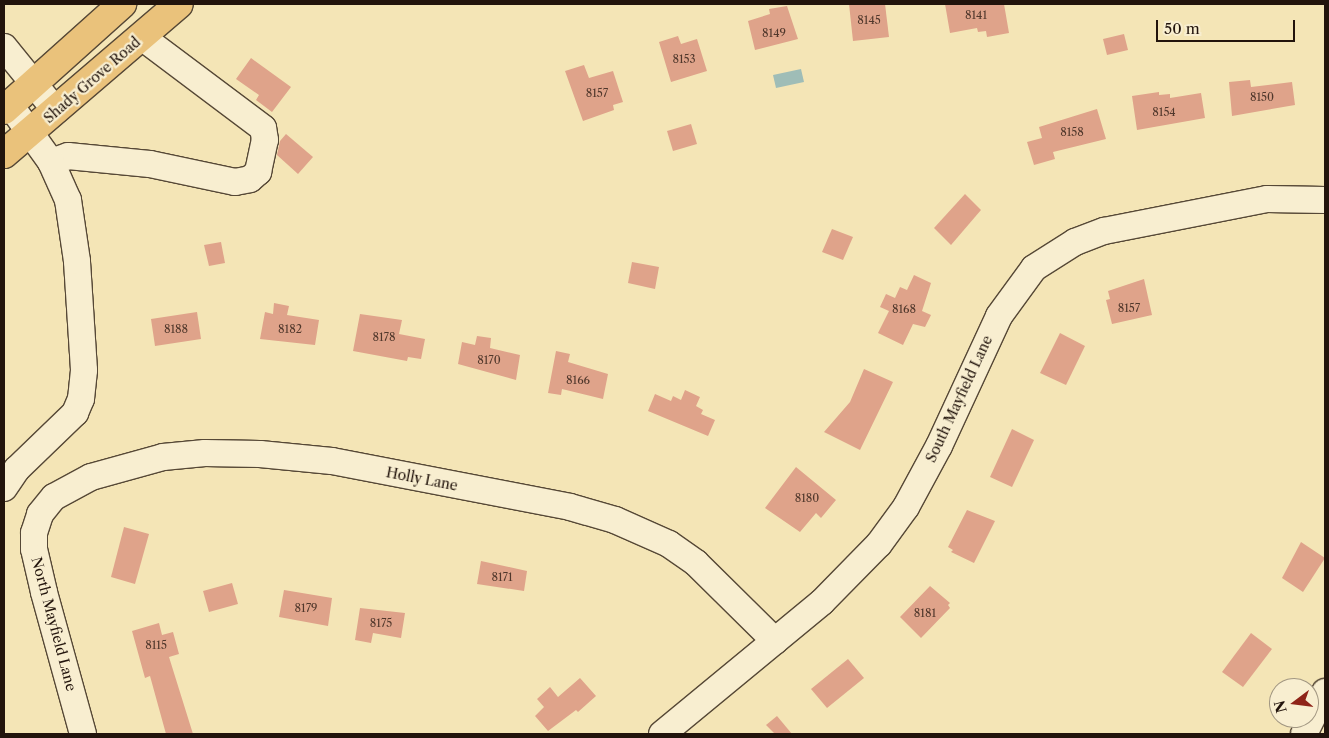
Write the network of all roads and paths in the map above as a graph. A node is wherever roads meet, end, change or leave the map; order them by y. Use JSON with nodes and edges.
{"nodes":[{"id":1,"x":122,"y":4,"type":"edge"},
{"id":2,"x":179,"y":4,"type":"edge"},
{"id":3,"x":142,"y":36,"type":"junction"},
{"id":4,"x":4,"y":47,"type":"edge"},
{"id":5,"x":34,"y":84,"type":"junction"},
{"id":6,"x":7,"y":107,"type":"edge"},
{"id":7,"x":56,"y":111,"type":"junction"},
{"id":8,"x":30,"y":132,"type":"junction"},
{"id":9,"x":4,"y":154,"type":"edge"},
{"id":10,"x":51,"y":162,"type":"junction"},
{"id":11,"x":1325,"y":200,"type":"edge"},
{"id":12,"x":4,"y":488,"type":"edge"},
{"id":13,"x":40,"y":514,"type":"joint"},
{"id":14,"x":775,"y":640,"type":"junction"},
{"id":15,"x":1325,"y":692,"type":"edge"},
{"id":16,"x":83,"y":734,"type":"edge"},
{"id":17,"x":662,"y":734,"type":"edge"},
{"id":18,"x":1304,"y":734,"type":"edge"}],
"edges":[{"from":1,"to":5,"type":"main road"},
{"from":2,"to":3,"type":"main road","name":"Shady Grove Road"},
{"from":3,"to":7,"type":"main road","name":"Shady Grove Road"},
{"from":3,"to":10,"type":"street"},
{"from":4,"to":5,"type":"street"},
{"from":5,"to":6,"type":"main road"},
{"from":5,"to":7,"type":"street"},
{"from":6,"to":8,"type":"street"},
{"from":7,"to":8,"type":"main road","name":"Shady Grove Road"},
{"from":8,"to":9,"type":"main road","name":"Shady Grove Road"},
{"from":8,"to":10,"type":"street"},
{"from":10,"to":12,"type":"street"},
{"from":11,"to":14,"type":"street","name":"South Mayfield Lane"},
{"from":13,"to":14,"type":"street","name":"Holly Lane"},
{"from":13,"to":16,"type":"street","name":"North Mayfield Lane"},
{"from":14,"to":17,"type":"street","name":"South Mayfield Lane"},
{"from":15,"to":18,"type":"street"}]}
